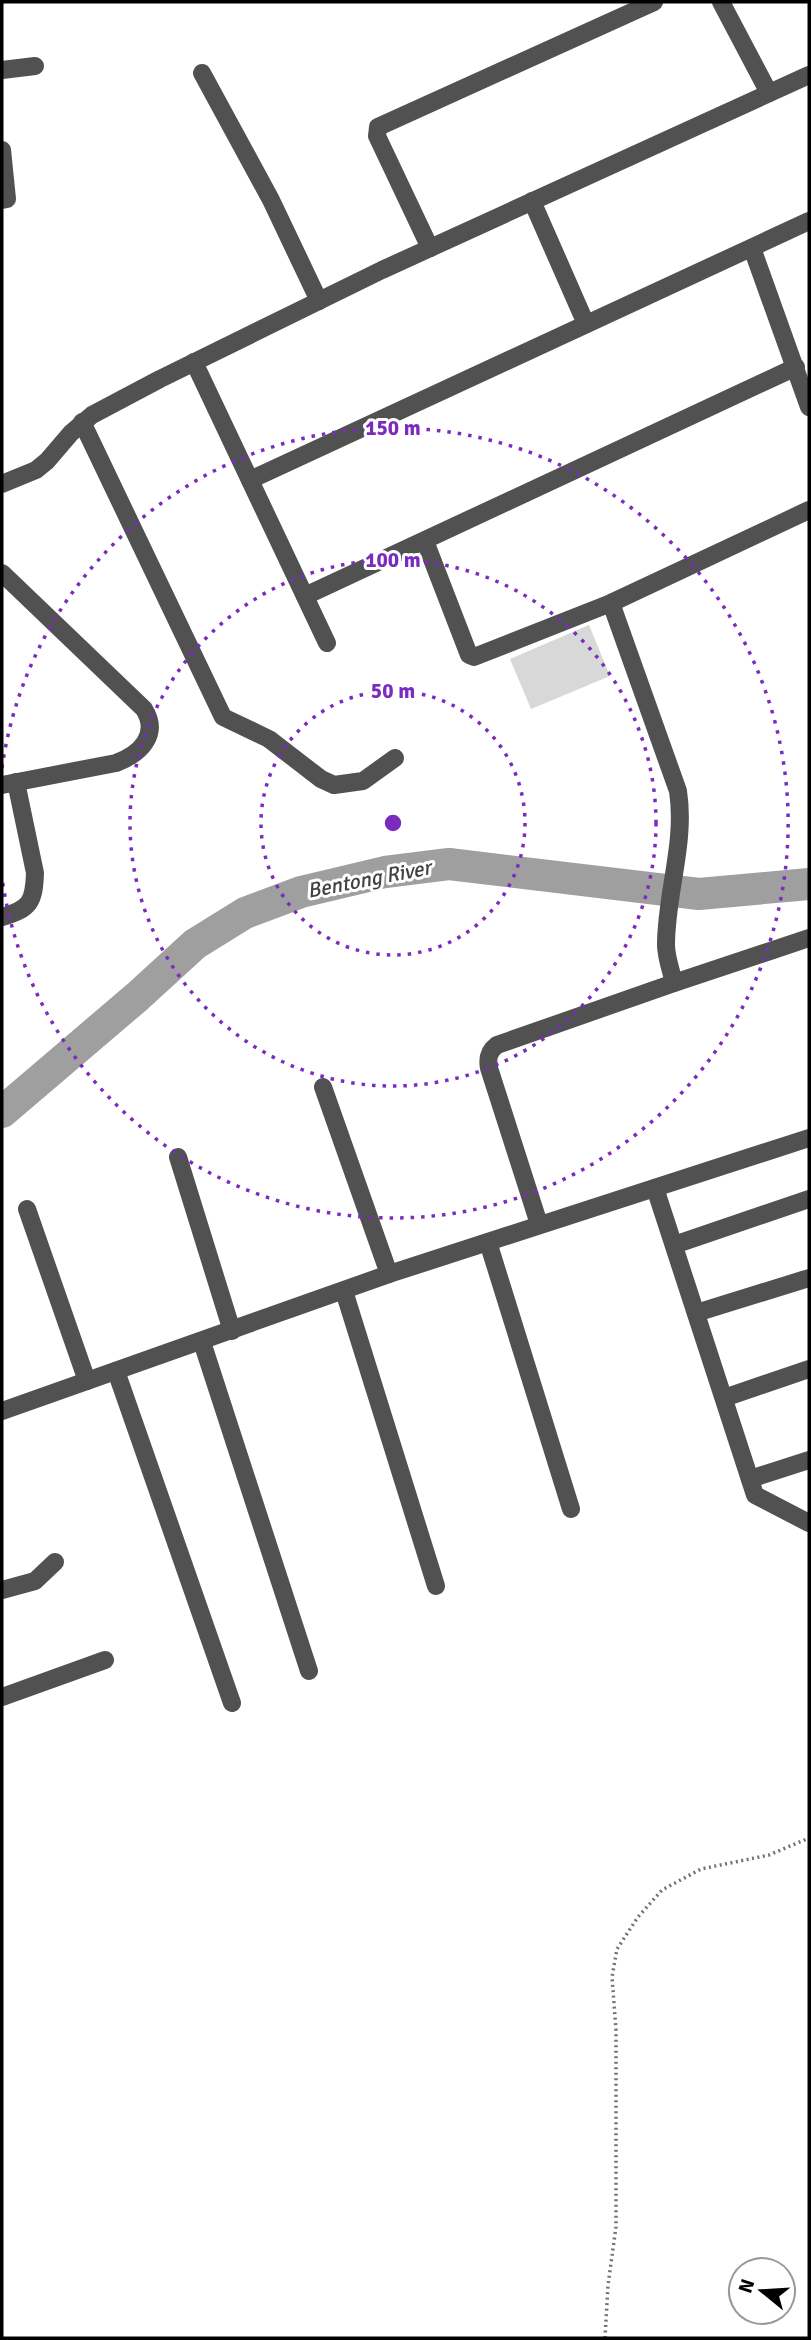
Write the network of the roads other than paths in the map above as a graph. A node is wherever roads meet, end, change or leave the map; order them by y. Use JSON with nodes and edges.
{"nodes":[{"id":1,"x":654,"y":2,"type":"edge"},
{"id":2,"x":721,"y":2,"type":"edge"},
{"id":3,"x":35,"y":66,"type":"dead end"},
{"id":4,"x":2,"y":70,"type":"edge"},
{"id":5,"x":202,"y":73,"type":"dead end"},
{"id":6,"x":809,"y":75,"type":"edge"},
{"id":7,"x":769,"y":93,"type":"junction"},
{"id":8,"x":2,"y":150,"type":"edge"},
{"id":9,"x":4,"y":200,"type":"edge"},
{"id":10,"x":532,"y":201,"type":"junction"},
{"id":11,"x":809,"y":221,"type":"edge"},
{"id":12,"x":430,"y":248,"type":"junction"},
{"id":13,"x":752,"y":248,"type":"junction"},
{"id":14,"x":319,"y":301,"type":"junction"},
{"id":15,"x":586,"y":324,"type":"junction"},
{"id":16,"x":194,"y":362,"type":"junction"},
{"id":17,"x":796,"y":367,"type":"junction"},
{"id":18,"x":809,"y":407,"type":"edge"},
{"id":19,"x":82,"y":422,"type":"junction"},
{"id":20,"x":250,"y":480,"type":"junction"},
{"id":21,"x":2,"y":484,"type":"edge"},
{"id":22,"x":809,"y":510,"type":"edge"},
{"id":23,"x":425,"y":541,"type":"junction"},
{"id":24,"x":2,"y":573,"type":"edge"},
{"id":25,"x":305,"y":596,"type":"junction"},
{"id":26,"x":611,"y":603,"type":"junction"},
{"id":27,"x":327,"y":643,"type":"dead end"},
{"id":28,"x":395,"y":758,"type":"dead end"},
{"id":29,"x":9,"y":783,"type":"edge"},
{"id":30,"x":2,"y":917,"type":"edge"},
{"id":31,"x":809,"y":938,"type":"edge"},
{"id":32,"x":674,"y":983,"type":"junction"},
{"id":33,"x":323,"y":1087,"type":"dead end"},
{"id":34,"x":809,"y":1138,"type":"edge"},
{"id":35,"x":178,"y":1157,"type":"dead end"},
{"id":36,"x":655,"y":1188,"type":"junction"},
{"id":37,"x":809,"y":1199,"type":"edge"},
{"id":38,"x":27,"y":1209,"type":"dead end"},
{"id":39,"x":539,"y":1224,"type":"junction"},
{"id":40,"x":488,"y":1242,"type":"junction"},
{"id":41,"x":674,"y":1245,"type":"junction"},
{"id":42,"x":389,"y":1274,"type":"junction"},
{"id":43,"x":809,"y":1278,"type":"edge"},
{"id":44,"x":344,"y":1291,"type":"junction"},
{"id":45,"x":696,"y":1313,"type":"junction"},
{"id":46,"x":232,"y":1331,"type":"junction"},
{"id":47,"x":202,"y":1342,"type":"junction"},
{"id":48,"x":809,"y":1369,"type":"edge"},
{"id":49,"x":116,"y":1371,"type":"junction"},
{"id":50,"x":86,"y":1381,"type":"junction"},
{"id":51,"x":724,"y":1398,"type":"junction"},
{"id":52,"x":2,"y":1411,"type":"edge"},
{"id":53,"x":809,"y":1460,"type":"edge"},
{"id":54,"x":750,"y":1479,"type":"junction"},
{"id":55,"x":571,"y":1509,"type":"dead end"},
{"id":56,"x":809,"y":1523,"type":"edge"},
{"id":57,"x":55,"y":1562,"type":"dead end"},
{"id":58,"x":436,"y":1586,"type":"dead end"},
{"id":59,"x":2,"y":1591,"type":"edge"},
{"id":60,"x":105,"y":1660,"type":"dead end"},
{"id":61,"x":309,"y":1671,"type":"dead end"},
{"id":62,"x":2,"y":1697,"type":"edge"},
{"id":63,"x":232,"y":1703,"type":"dead end"}],
"edges":[{"from":1,"to":12,"type":"street"},
{"from":2,"to":7,"type":"street"},
{"from":3,"to":4,"type":"street"},
{"from":5,"to":14,"type":"street"},
{"from":6,"to":7,"type":"street"},
{"from":7,"to":10,"type":"street"},
{"from":8,"to":9,"type":"street"},
{"from":10,"to":12,"type":"street"},
{"from":10,"to":15,"type":"street"},
{"from":11,"to":13,"type":"street"},
{"from":12,"to":14,"type":"street"},
{"from":13,"to":15,"type":"street"},
{"from":13,"to":17,"type":"street"},
{"from":14,"to":16,"type":"street"},
{"from":15,"to":20,"type":"street"},
{"from":16,"to":19,"type":"street"},
{"from":16,"to":20,"type":"street"},
{"from":17,"to":18,"type":"street"},
{"from":17,"to":23,"type":"street"},
{"from":19,"to":21,"type":"street"},
{"from":19,"to":28,"type":"street"},
{"from":20,"to":25,"type":"street"},
{"from":22,"to":26,"type":"street"},
{"from":23,"to":25,"type":"street"},
{"from":23,"to":26,"type":"street"},
{"from":24,"to":29,"type":"street"},
{"from":25,"to":27,"type":"street"},
{"from":26,"to":32,"type":"street"},
{"from":29,"to":30,"type":"street"},
{"from":31,"to":32,"type":"street"},
{"from":32,"to":39,"type":"street"},
{"from":33,"to":42,"type":"street"},
{"from":34,"to":36,"type":"street"},
{"from":35,"to":46,"type":"street"},
{"from":36,"to":39,"type":"street"},
{"from":36,"to":41,"type":"street"},
{"from":37,"to":41,"type":"street"},
{"from":38,"to":50,"type":"street"},
{"from":39,"to":40,"type":"street"},
{"from":40,"to":42,"type":"street"},
{"from":40,"to":55,"type":"street"},
{"from":41,"to":45,"type":"street"},
{"from":42,"to":44,"type":"street"},
{"from":43,"to":45,"type":"street"},
{"from":44,"to":46,"type":"street"},
{"from":44,"to":58,"type":"street"},
{"from":45,"to":51,"type":"street"},
{"from":46,"to":47,"type":"street"},
{"from":47,"to":49,"type":"street"},
{"from":47,"to":61,"type":"street"},
{"from":48,"to":51,"type":"street"},
{"from":49,"to":50,"type":"street"},
{"from":49,"to":63,"type":"street"},
{"from":50,"to":52,"type":"street"},
{"from":51,"to":54,"type":"street"},
{"from":53,"to":54,"type":"street"},
{"from":54,"to":56,"type":"street"},
{"from":57,"to":59,"type":"street"},
{"from":60,"to":62,"type":"street"}]}
